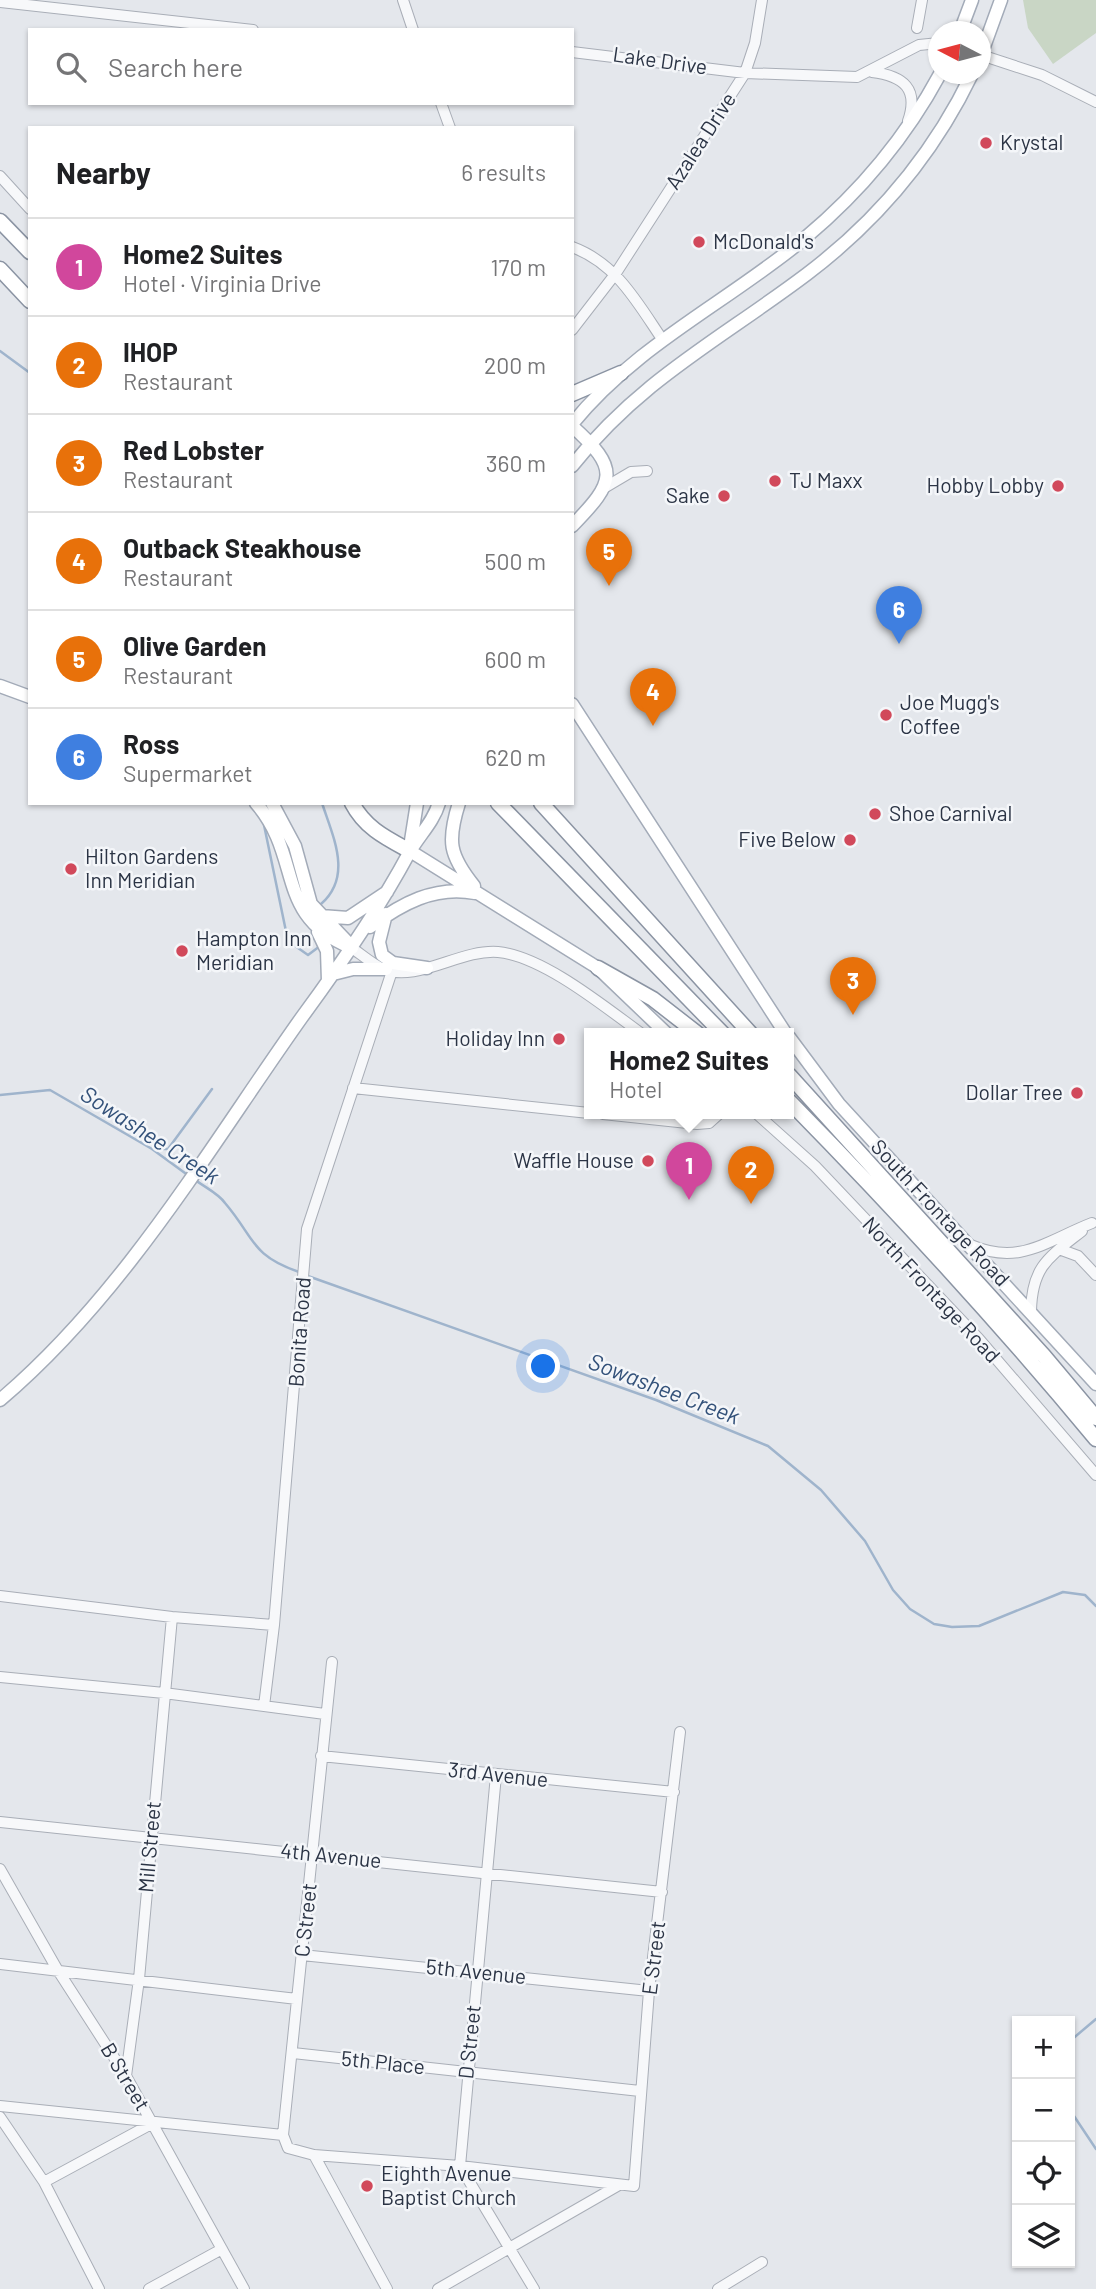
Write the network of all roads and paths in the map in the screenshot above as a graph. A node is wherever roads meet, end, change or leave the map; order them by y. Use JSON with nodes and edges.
{"nodes":[{"id":1,"x":403,"y":0,"type":"edge"},
{"id":2,"x":762,"y":0,"type":"edge"},
{"id":3,"x":922,"y":0,"type":"edge"},
{"id":4,"x":972,"y":0,"type":"edge"},
{"id":5,"x":1001,"y":0,"type":"edge"},
{"id":6,"x":0,"y":2,"type":"edge"},
{"id":7,"x":964,"y":21,"type":"edge"},
{"id":8,"x":235,"y":28,"type":"edge"},
{"id":9,"x":412,"y":28,"type":"edge"},
{"id":10,"x":917,"y":28,"type":"dead end"},
{"id":11,"x":991,"y":28,"type":"edge"},
{"id":12,"x":928,"y":44,"type":"edge"},
{"id":13,"x":574,"y":52,"type":"edge"},
{"id":14,"x":991,"y":58,"type":"edge"},
{"id":15,"x":872,"y":72,"type":"junction"},
{"id":16,"x":745,"y":73,"type":"junction"},
{"id":17,"x":934,"y":84,"type":"edge"},
{"id":18,"x":966,"y":84,"type":"edge"},
{"id":19,"x":1096,"y":102,"type":"edge"},
{"id":20,"x":442,"y":105,"type":"edge"},
{"id":21,"x":449,"y":126,"type":"edge"},
{"id":22,"x":902,"y":136,"type":"junction"},
{"id":23,"x":0,"y":176,"type":"edge"},
{"id":24,"x":28,"y":207,"type":"edge"},
{"id":25,"x":0,"y":221,"type":"edge"},
{"id":26,"x":574,"y":248,"type":"edge"},
{"id":27,"x":28,"y":250,"type":"edge"},
{"id":28,"x":0,"y":270,"type":"edge"},
{"id":29,"x":616,"y":273,"type":"junction"},
{"id":30,"x":28,"y":299,"type":"edge"},
{"id":31,"x":574,"y":327,"type":"edge"},
{"id":32,"x":663,"y":338,"type":"junction"},
{"id":33,"x":621,"y":373,"type":"junction"},
{"id":34,"x":574,"y":393,"type":"edge"},
{"id":35,"x":574,"y":423,"type":"edge"},
{"id":36,"x":574,"y":427,"type":"edge"},
{"id":37,"x":591,"y":443,"type":"junction"},
{"id":38,"x":574,"y":464,"type":"edge"},
{"id":39,"x":647,"y":471,"type":"dead end"},
{"id":40,"x":604,"y":488,"type":"junction"},
{"id":41,"x":574,"y":524,"type":"edge"},
{"id":42,"x":0,"y":686,"type":"edge"},
{"id":43,"x":28,"y":696,"type":"edge"},
{"id":44,"x":574,"y":708,"type":"edge"},
{"id":45,"x":257,"y":805,"type":"edge"},
{"id":46,"x":273,"y":805,"type":"edge"},
{"id":47,"x":353,"y":805,"type":"edge"},
{"id":48,"x":417,"y":805,"type":"edge"},
{"id":49,"x":438,"y":805,"type":"edge"},
{"id":50,"x":459,"y":805,"type":"edge"},
{"id":51,"x":500,"y":805,"type":"edge"},
{"id":52,"x":543,"y":805,"type":"edge"},
{"id":53,"x":410,"y":851,"type":"junction"},
{"id":54,"x":393,"y":885,"type":"junction"},
{"id":55,"x":482,"y":895,"type":"junction"},
{"id":56,"x":386,"y":915,"type":"junction"},
{"id":57,"x":317,"y":921,"type":"junction"},
{"id":58,"x":364,"y":932,"type":"junction"},
{"id":59,"x":352,"y":948,"type":"junction"},
{"id":60,"x":427,"y":968,"type":"junction"},
{"id":61,"x":598,"y":968,"type":"junction"},
{"id":62,"x":389,"y":970,"type":"junction"},
{"id":63,"x":330,"y":978,"type":"junction"},
{"id":64,"x":633,"y":1028,"type":"edge"},
{"id":65,"x":661,"y":1028,"type":"edge"},
{"id":66,"x":690,"y":1028,"type":"edge"},
{"id":67,"x":717,"y":1028,"type":"edge"},
{"id":68,"x":746,"y":1028,"type":"edge"},
{"id":69,"x":783,"y":1028,"type":"edge"},
{"id":70,"x":794,"y":1043,"type":"edge"},
{"id":71,"x":794,"y":1081,"type":"edge"},
{"id":72,"x":353,"y":1088,"type":"junction"},
{"id":73,"x":794,"y":1106,"type":"edge"},
{"id":74,"x":584,"y":1112,"type":"edge"},
{"id":75,"x":794,"y":1112,"type":"edge"},
{"id":76,"x":650,"y":1119,"type":"edge"},
{"id":77,"x":713,"y":1119,"type":"edge"},
{"id":78,"x":763,"y":1119,"type":"edge"},
{"id":79,"x":807,"y":1120,"type":"junction"},
{"id":80,"x":1094,"y":1222,"type":"edge"},
{"id":81,"x":971,"y":1245,"type":"junction"},
{"id":82,"x":1059,"y":1249,"type":"junction"},
{"id":83,"x":1096,"y":1275,"type":"edge"},
{"id":84,"x":1031,"y":1311,"type":"junction"},
{"id":85,"x":1096,"y":1384,"type":"edge"},
{"id":86,"x":0,"y":1400,"type":"edge"},
{"id":87,"x":1096,"y":1418,"type":"edge"},
{"id":88,"x":1096,"y":1439,"type":"edge"},
{"id":89,"x":1096,"y":1475,"type":"edge"},
{"id":90,"x":0,"y":1596,"type":"edge"},
{"id":91,"x":172,"y":1617,"type":"junction"},
{"id":92,"x":274,"y":1625,"type":"junction"},
{"id":93,"x":332,"y":1662,"type":"dead end"},
{"id":94,"x":0,"y":1678,"type":"edge"},
{"id":95,"x":164,"y":1693,"type":"junction"},
{"id":96,"x":264,"y":1706,"type":"junction"},
{"id":97,"x":326,"y":1714,"type":"junction"},
{"id":98,"x":680,"y":1732,"type":"dead end"},
{"id":99,"x":321,"y":1756,"type":"junction"},
{"id":100,"x":496,"y":1775,"type":"junction"},
{"id":101,"x":674,"y":1792,"type":"junction"},
{"id":102,"x":0,"y":1822,"type":"edge"},
{"id":103,"x":150,"y":1837,"type":"junction"},
{"id":104,"x":313,"y":1854,"type":"junction"},
{"id":105,"x":0,"y":1869,"type":"edge"},
{"id":106,"x":486,"y":1874,"type":"junction"},
{"id":107,"x":662,"y":1892,"type":"junction"},
{"id":108,"x":303,"y":1955,"type":"junction"},
{"id":109,"x":0,"y":1964,"type":"edge"},
{"id":110,"x":57,"y":1969,"type":"junction"},
{"id":111,"x":477,"y":1972,"type":"junction"},
{"id":112,"x":139,"y":1979,"type":"junction"},
{"id":113,"x":649,"y":1991,"type":"junction"},
{"id":114,"x":297,"y":1999,"type":"junction"},
{"id":115,"x":293,"y":2053,"type":"junction"},
{"id":116,"x":466,"y":2072,"type":"junction"},
{"id":117,"x":126,"y":2076,"type":"junction"},
{"id":118,"x":640,"y":2091,"type":"junction"},
{"id":119,"x":0,"y":2106,"type":"edge"},
{"id":120,"x":0,"y":2117,"type":"edge"},
{"id":121,"x":153,"y":2123,"type":"junction"},
{"id":122,"x":283,"y":2136,"type":"junction"},
{"id":123,"x":314,"y":2155,"type":"junction"},
{"id":124,"x":460,"y":2166,"type":"junction"},
{"id":125,"x":44,"y":2182,"type":"junction"},
{"id":126,"x":619,"y":2185,"type":"junction"},
{"id":127,"x":511,"y":2248,"type":"junction"},
{"id":128,"x":222,"y":2249,"type":"junction"},
{"id":129,"x":762,"y":2262,"type":"dead end"},
{"id":130,"x":99,"y":2289,"type":"edge"},
{"id":131,"x":149,"y":2289,"type":"edge"},
{"id":132,"x":244,"y":2289,"type":"edge"},
{"id":133,"x":387,"y":2289,"type":"edge"},
{"id":134,"x":438,"y":2289,"type":"edge"},
{"id":135,"x":534,"y":2289,"type":"edge"},
{"id":136,"x":718,"y":2289,"type":"edge"}],
"edges":[{"from":1,"to":9,"type":"street"},
{"from":2,"to":16,"type":"street","name":"Azalea Drive"},
{"from":3,"to":10,"type":"street"},
{"from":4,"to":7,"type":"main road"},
{"from":5,"to":11,"type":"main road"},
{"from":6,"to":8,"type":"street"},
{"from":12,"to":15,"type":"street","name":"Lake Drive"},
{"from":13,"to":16,"type":"street","name":"Lake Drive"},
{"from":14,"to":19,"type":"street"},
{"from":15,"to":16,"type":"street","name":"Lake Drive"},
{"from":15,"to":22,"type":"street","name":"Lake Drive"},
{"from":16,"to":29,"type":"street","name":"Azalea Drive"},
{"from":17,"to":22,"type":"main road"},
{"from":18,"to":37,"type":"main road"},
{"from":20,"to":21,"type":"street"},
{"from":22,"to":32,"type":"main road"},
{"from":23,"to":24,"type":"street"},
{"from":25,"to":27,"type":"highway"},
{"from":26,"to":29,"type":"street"},
{"from":28,"to":30,"type":"highway"},
{"from":29,"to":31,"type":"street","name":"Azalea Drive"},
{"from":29,"to":32,"type":"street"},
{"from":32,"to":33,"type":"main road"},
{"from":33,"to":34,"type":"highway"},
{"from":33,"to":35,"type":"main road"},
{"from":36,"to":37,"type":"main road"},
{"from":37,"to":38,"type":"main road"},
{"from":37,"to":40,"type":"main road"},
{"from":39,"to":40,"type":"street"},
{"from":40,"to":41,"type":"main road"},
{"from":42,"to":43,"type":"main road"},
{"from":44,"to":69,"type":"main road","name":"South Frontage Road"},
{"from":45,"to":57,"type":"main road"},
{"from":46,"to":57,"type":"main road"},
{"from":47,"to":53,"type":"highway"},
{"from":48,"to":53,"type":"main road"},
{"from":49,"to":53,"type":"main road"},
{"from":50,"to":55,"type":"main road"},
{"from":51,"to":67,"type":"highway"},
{"from":52,"to":68,"type":"highway"},
{"from":53,"to":54,"type":"main road"},
{"from":53,"to":55,"type":"main road"},
{"from":54,"to":56,"type":"main road"},
{"from":54,"to":57,"type":"main road"},
{"from":54,"to":58,"type":"main road"},
{"from":55,"to":56,"type":"main road"},
{"from":55,"to":61,"type":"main road"},
{"from":56,"to":58,"type":"main road"},
{"from":56,"to":60,"type":"main road"},
{"from":57,"to":59,"type":"main road"},
{"from":57,"to":63,"type":"main road"},
{"from":58,"to":59,"type":"main road"},
{"from":59,"to":62,"type":"street"},
{"from":59,"to":63,"type":"main road"},
{"from":60,"to":62,"type":"street"},
{"from":60,"to":64,"type":"street"},
{"from":61,"to":65,"type":"main road"},
{"from":61,"to":66,"type":"highway"},
{"from":62,"to":63,"type":"main road"},
{"from":62,"to":72,"type":"street","name":"Bonita Road"},
{"from":63,"to":86,"type":"main road"},
{"from":70,"to":81,"type":"main road","name":"South Frontage Road"},
{"from":71,"to":87,"type":"highway"},
{"from":72,"to":74,"type":"street"},
{"from":72,"to":92,"type":"street","name":"Bonita Road"},
{"from":73,"to":79,"type":"highway"},
{"from":75,"to":79,"type":"highway"},
{"from":76,"to":77,"type":"street"},
{"from":78,"to":89,"type":"street","name":"North Frontage Road"},
{"from":79,"to":88,"type":"highway"},
{"from":80,"to":81,"type":"street"},
{"from":80,"to":82,"type":"street"},
{"from":81,"to":84,"type":"main road","name":"South Frontage Road"},
{"from":82,"to":83,"type":"street"},
{"from":82,"to":84,"type":"street"},
{"from":84,"to":85,"type":"main road","name":"South Frontage Road"},
{"from":90,"to":91,"type":"street"},
{"from":91,"to":92,"type":"street"},
{"from":91,"to":95,"type":"street","name":"Mill Street"},
{"from":92,"to":96,"type":"street","name":"Bonita Road"},
{"from":93,"to":97,"type":"street","name":"C Street"},
{"from":94,"to":95,"type":"street"},
{"from":95,"to":96,"type":"street"},
{"from":95,"to":103,"type":"street","name":"Mill Street"},
{"from":96,"to":97,"type":"street"},
{"from":97,"to":99,"type":"street","name":"C Street"},
{"from":98,"to":101,"type":"street","name":"E Street"},
{"from":99,"to":100,"type":"street","name":"3rd Avenue"},
{"from":99,"to":104,"type":"street","name":"C Street"},
{"from":100,"to":101,"type":"street","name":"3rd Avenue"},
{"from":100,"to":106,"type":"street","name":"D Street"},
{"from":101,"to":107,"type":"street","name":"E Street"},
{"from":102,"to":103,"type":"street","name":"4th Avenue"},
{"from":103,"to":104,"type":"street","name":"4th Avenue"},
{"from":103,"to":112,"type":"street","name":"Mill Street"},
{"from":104,"to":106,"type":"street","name":"4th Avenue"},
{"from":104,"to":108,"type":"street","name":"C Street"},
{"from":105,"to":110,"type":"street","name":"B Street"},
{"from":106,"to":107,"type":"street","name":"4th Avenue"},
{"from":106,"to":111,"type":"street","name":"D Street"},
{"from":107,"to":113,"type":"street","name":"E Street"},
{"from":108,"to":111,"type":"street","name":"5th Avenue"},
{"from":108,"to":114,"type":"street","name":"C Street"},
{"from":109,"to":110,"type":"street"},
{"from":110,"to":112,"type":"street"},
{"from":110,"to":117,"type":"street","name":"B Street"},
{"from":111,"to":113,"type":"street","name":"5th Avenue"},
{"from":111,"to":116,"type":"street","name":"D Street"},
{"from":112,"to":114,"type":"street"},
{"from":112,"to":117,"type":"street","name":"Mill Street"},
{"from":113,"to":118,"type":"street","name":"E Street"},
{"from":114,"to":115,"type":"street","name":"C Street"},
{"from":115,"to":116,"type":"street","name":"5th Place"},
{"from":115,"to":122,"type":"street","name":"C Street"},
{"from":116,"to":118,"type":"street","name":"5th Place"},
{"from":116,"to":124,"type":"street","name":"D Street"},
{"from":117,"to":121,"type":"street","name":"B Street"},
{"from":118,"to":126,"type":"street","name":"E Street"},
{"from":119,"to":121,"type":"street"},
{"from":120,"to":125,"type":"street"},
{"from":121,"to":122,"type":"street"},
{"from":121,"to":125,"type":"street"},
{"from":121,"to":128,"type":"street","name":"B Street"},
{"from":122,"to":123,"type":"street"},
{"from":123,"to":124,"type":"street"},
{"from":123,"to":133,"type":"street"},
{"from":124,"to":126,"type":"street"},
{"from":124,"to":127,"type":"street"},
{"from":125,"to":130,"type":"street"},
{"from":126,"to":127,"type":"street"},
{"from":127,"to":134,"type":"street"},
{"from":127,"to":135,"type":"street"},
{"from":128,"to":131,"type":"street"},
{"from":128,"to":132,"type":"street","name":"B Street"},
{"from":129,"to":136,"type":"street"}]}
